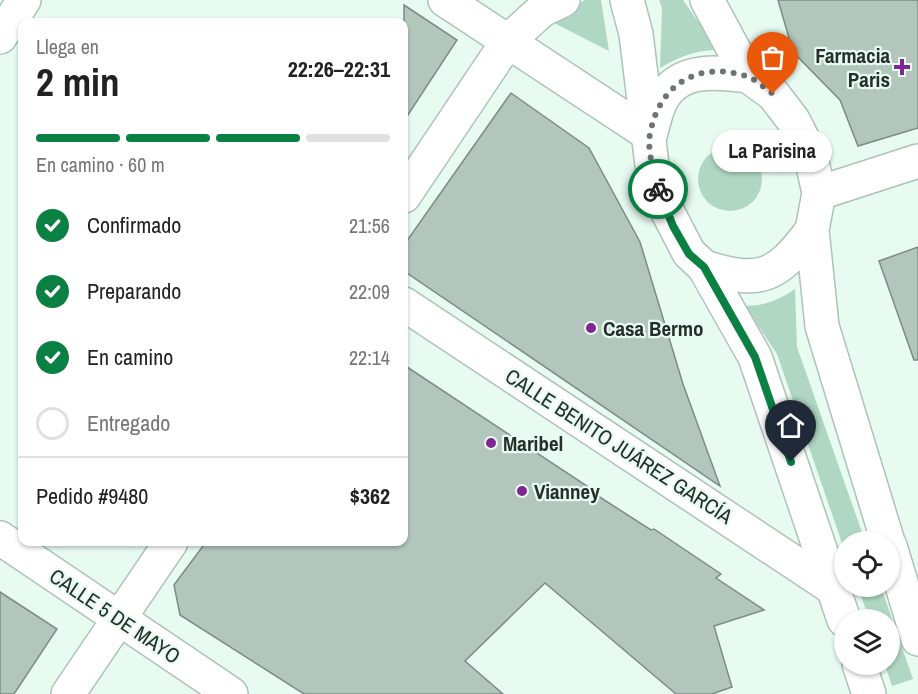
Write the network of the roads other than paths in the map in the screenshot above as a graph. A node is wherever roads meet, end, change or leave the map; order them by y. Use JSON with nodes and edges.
{"nodes":[{"id":1,"x":24,"y":0,"type":"edge"},
{"id":2,"x":445,"y":0,"type":"edge"},
{"id":3,"x":563,"y":0,"type":"edge"},
{"id":4,"x":627,"y":0,"type":"edge"},
{"id":5,"x":707,"y":0,"type":"edge"},
{"id":6,"x":0,"y":38,"type":"edge"},
{"id":7,"x":508,"y":42,"type":"junction"},
{"id":8,"x":18,"y":51,"type":"edge"},
{"id":9,"x":748,"y":76,"type":"junction"},
{"id":10,"x":650,"y":135,"type":"junction"},
{"id":11,"x":918,"y":160,"type":"edge"},
{"id":12,"x":408,"y":190,"type":"edge"},
{"id":13,"x":819,"y":193,"type":"junction"},
{"id":14,"x":812,"y":230,"type":"junction"},
{"id":15,"x":704,"y":267,"type":"junction"},
{"id":16,"x":408,"y":307,"type":"edge"},
{"id":17,"x":885,"y":531,"type":"edge"},
{"id":18,"x":0,"y":538,"type":"edge"},
{"id":19,"x":168,"y":546,"type":"edge"},
{"id":20,"x":900,"y":579,"type":"edge"},
{"id":21,"x":834,"y":589,"type":"joint"},
{"id":22,"x":119,"y":618,"type":"junction"},
{"id":23,"x":918,"y":639,"type":"edge"},
{"id":24,"x":863,"y":675,"type":"edge"},
{"id":25,"x":68,"y":694,"type":"edge"},
{"id":26,"x":231,"y":694,"type":"edge"},
{"id":27,"x":869,"y":694,"type":"edge"}],
"edges":[{"from":1,"to":6,"type":"main road"},
{"from":2,"to":7,"type":"main road"},
{"from":3,"to":7,"type":"main road"},
{"from":4,"to":10,"type":"main road"},
{"from":5,"to":9,"type":"main road"},
{"from":6,"to":8,"type":"main road"},
{"from":7,"to":10,"type":"main road"},
{"from":7,"to":12,"type":"main road"},
{"from":9,"to":10,"type":"main road"},
{"from":9,"to":13,"type":"main road"},
{"from":10,"to":15,"type":"main road"},
{"from":11,"to":13,"type":"main road"},
{"from":13,"to":14,"type":"main road"},
{"from":14,"to":15,"type":"main road"},
{"from":14,"to":17,"type":"main road"},
{"from":15,"to":21,"type":"main road"},
{"from":16,"to":21,"type":"main road","name":"CALLE BENITO JUÁREZ GARCÍA"},
{"from":18,"to":22,"type":"main road","name":"CALLE 5 DE MAYO"},
{"from":19,"to":22,"type":"main road"},
{"from":20,"to":23,"type":"main road"},
{"from":22,"to":25,"type":"main road"},
{"from":22,"to":26,"type":"main road","name":"CALLE 5 DE MAYO"},
{"from":24,"to":27,"type":"main road"}]}
